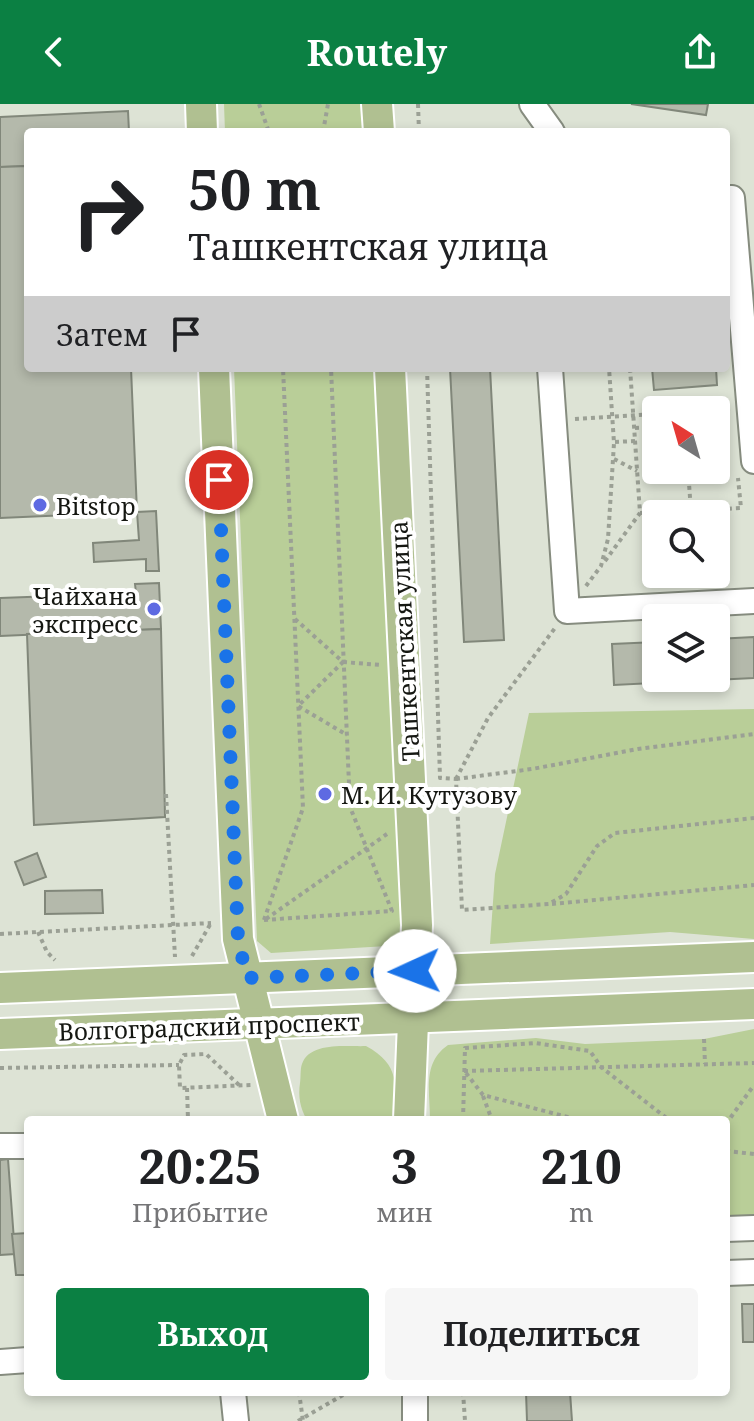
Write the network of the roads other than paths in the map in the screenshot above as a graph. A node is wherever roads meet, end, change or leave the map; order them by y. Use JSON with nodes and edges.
{"nodes":[{"id":1,"x":201,"y":104,"type":"edge"},
{"id":2,"x":377,"y":104,"type":"edge"},
{"id":3,"x":532,"y":104,"type":"edge"},
{"id":4,"x":202,"y":128,"type":"edge"},
{"id":5,"x":379,"y":128,"type":"edge"},
{"id":6,"x":534,"y":128,"type":"edge"},
{"id":7,"x":549,"y":128,"type":"edge"},
{"id":8,"x":730,"y":198,"type":"edge"},
{"id":9,"x":214,"y":372,"type":"edge"},
{"id":10,"x":390,"y":372,"type":"edge"},
{"id":11,"x":550,"y":372,"type":"edge"},
{"id":12,"x":746,"y":462,"type":"edge"},
{"id":13,"x":754,"y":601,"type":"edge"},
{"id":14,"x":754,"y":957,"type":"edge"},
{"id":15,"x":415,"y":971,"type":"junction"},
{"id":16,"x":247,"y":978,"type":"junction"},
{"id":17,"x":0,"y":988,"type":"edge"},
{"id":18,"x":754,"y":1004,"type":"edge"},
{"id":19,"x":413,"y":1018,"type":"junction"},
{"id":20,"x":259,"y":1024,"type":"junction"},
{"id":21,"x":0,"y":1034,"type":"edge"},
{"id":22,"x":410,"y":1115,"type":"edge"},
{"id":23,"x":282,"y":1116,"type":"edge"},
{"id":24,"x":0,"y":1146,"type":"edge"},
{"id":25,"x":24,"y":1146,"type":"edge"},
{"id":26,"x":754,"y":1228,"type":"edge"},
{"id":27,"x":730,"y":1229,"type":"edge"},
{"id":28,"x":754,"y":1272,"type":"edge"},
{"id":29,"x":730,"y":1273,"type":"edge"},
{"id":30,"x":24,"y":1360,"type":"edge"},
{"id":31,"x":0,"y":1362,"type":"edge"},
{"id":32,"x":233,"y":1396,"type":"edge"},
{"id":33,"x":415,"y":1396,"type":"edge"},
{"id":34,"x":236,"y":1421,"type":"edge"},
{"id":35,"x":415,"y":1421,"type":"edge"}],
"edges":[{"from":1,"to":4,"type":"main road"},
{"from":2,"to":5,"type":"main road"},
{"from":3,"to":6,"type":"street"},
{"from":3,"to":7,"type":"street"},
{"from":8,"to":12,"type":"street"},
{"from":9,"to":16,"type":"main road"},
{"from":10,"to":15,"type":"main road","name":"Ташкентская улица"},
{"from":11,"to":13,"type":"street"},
{"from":14,"to":15,"type":"main road","name":"Волгоградский проспект"},
{"from":15,"to":16,"type":"main road","name":"Волгоградский проспект"},
{"from":15,"to":19,"type":"main road","name":"Ташкентская улица"},
{"from":16,"to":17,"type":"main road","name":"Волгоградский проспект"},
{"from":16,"to":20,"type":"main road"},
{"from":18,"to":19,"type":"main road","name":"Волгоградский проспект"},
{"from":19,"to":20,"type":"main road","name":"Волгоградский проспект"},
{"from":19,"to":22,"type":"main road","name":"Ташкентская улица"},
{"from":20,"to":21,"type":"main road","name":"Волгоградский проспект"},
{"from":20,"to":23,"type":"main road"},
{"from":24,"to":25,"type":"street"},
{"from":26,"to":27,"type":"street"},
{"from":28,"to":29,"type":"street"},
{"from":30,"to":31,"type":"street"},
{"from":32,"to":34,"type":"street"},
{"from":33,"to":35,"type":"street"}]}
